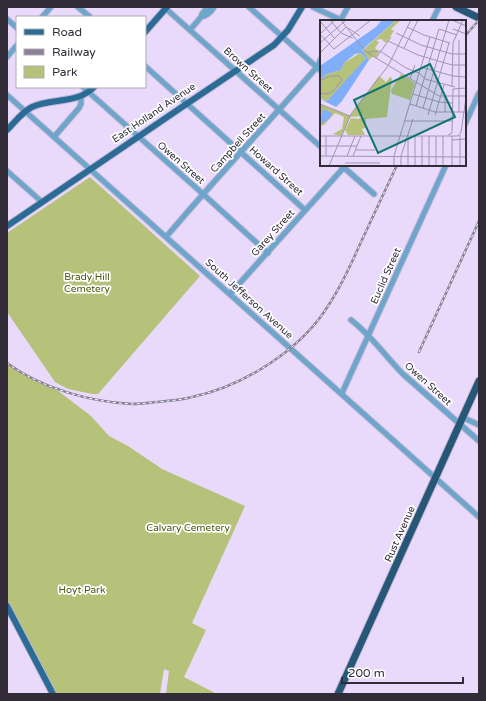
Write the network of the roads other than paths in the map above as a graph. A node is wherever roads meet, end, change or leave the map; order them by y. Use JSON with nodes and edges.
{"nodes":[{"id":1,"x":52,"y":7,"type":"edge"},
{"id":2,"x":78,"y":7,"type":"edge"},
{"id":3,"x":208,"y":7,"type":"edge"},
{"id":4,"x":214,"y":7,"type":"edge"},
{"id":5,"x":249,"y":7,"type":"edge"},
{"id":6,"x":302,"y":7,"type":"edge"},
{"id":7,"x":313,"y":7,"type":"edge"},
{"id":8,"x":348,"y":7,"type":"edge"},
{"id":9,"x":439,"y":7,"type":"edge"},
{"id":10,"x":456,"y":7,"type":"edge"},
{"id":11,"x":166,"y":8,"type":"edge"},
{"id":12,"x":43,"y":16,"type":"edge"},
{"id":13,"x":89,"y":16,"type":"edge"},
{"id":14,"x":201,"y":17,"type":"junction"},
{"id":15,"x":479,"y":18,"type":"edge"},
{"id":16,"x":7,"y":19,"type":"edge"},
{"id":17,"x":339,"y":20,"type":"edge"},
{"id":18,"x":342,"y":20,"type":"edge"},
{"id":19,"x":432,"y":20,"type":"edge"},
{"id":20,"x":16,"y":27,"type":"edge"},
{"id":21,"x":190,"y":30,"type":"junction"},
{"id":22,"x":146,"y":31,"type":"edge"},
{"id":23,"x":282,"y":37,"type":"junction"},
{"id":24,"x":16,"y":46,"type":"edge"},
{"id":25,"x":7,"y":57,"type":"edge"},
{"id":26,"x":146,"y":67,"type":"edge"},
{"id":27,"x":319,"y":69,"type":"edge"},
{"id":28,"x":235,"y":71,"type":"junction"},
{"id":29,"x":83,"y":88,"type":"edge"},
{"id":30,"x":93,"y":88,"type":"edge"},
{"id":31,"x":89,"y":93,"type":"junction"},
{"id":32,"x":479,"y":93,"type":"edge"},
{"id":33,"x":7,"y":95,"type":"edge"},
{"id":34,"x":81,"y":96,"type":"junction"},
{"id":35,"x":187,"y":103,"type":"junction"},
{"id":36,"x":280,"y":110,"type":"junction"},
{"id":37,"x":25,"y":111,"type":"junction"},
{"id":38,"x":466,"y":122,"type":"edge"},
{"id":39,"x":7,"y":130,"type":"edge"},
{"id":40,"x":54,"y":137,"type":"junction"},
{"id":41,"x":138,"y":137,"type":"junction"},
{"id":42,"x":320,"y":146,"type":"edge"},
{"id":43,"x":241,"y":152,"type":"junction"},
{"id":44,"x":344,"y":166,"type":"edge"},
{"id":45,"x":446,"y":166,"type":"edge"},
{"id":46,"x":90,"y":169,"type":"junction"},
{"id":47,"x":7,"y":171,"type":"edge"},
{"id":48,"x":203,"y":194,"type":"junction"},
{"id":49,"x":374,"y":194,"type":"dead end"},
{"id":50,"x":42,"y":202,"type":"junction"},
{"id":51,"x":305,"y":210,"type":"junction"},
{"id":52,"x":7,"y":226,"type":"edge"},
{"id":53,"x":166,"y":237,"type":"junction"},
{"id":54,"x":268,"y":253,"type":"junction"},
{"id":55,"x":230,"y":294,"type":"junction"},
{"id":56,"x":351,"y":320,"type":"dead end"},
{"id":57,"x":368,"y":336,"type":"junction"},
{"id":58,"x":479,"y":381,"type":"edge"},
{"id":59,"x":342,"y":394,"type":"junction"},
{"id":60,"x":461,"y":420,"type":"junction"},
{"id":61,"x":479,"y":425,"type":"edge"},
{"id":62,"x":479,"y":441,"type":"edge"},
{"id":63,"x":435,"y":478,"type":"junction"},
{"id":64,"x":479,"y":517,"type":"edge"},
{"id":65,"x":7,"y":606,"type":"edge"},
{"id":66,"x":53,"y":694,"type":"edge"},
{"id":67,"x":338,"y":694,"type":"edge"}],
"edges":[{"from":1,"to":12,"type":"street"},
{"from":2,"to":13,"type":"street"},
{"from":3,"to":14,"type":"street"},
{"from":4,"to":14,"type":"street"},
{"from":5,"to":23,"type":"street"},
{"from":6,"to":23,"type":"main road","name":"East Holland Avenue"},
{"from":7,"to":17,"type":"street"},
{"from":8,"to":18,"type":"street"},
{"from":9,"to":19,"type":"street"},
{"from":10,"to":15,"type":"highway"},
{"from":11,"to":21,"type":"street","name":"Brown Street"},
{"from":11,"to":22,"type":"main road"},
{"from":14,"to":21,"type":"street"},
{"from":16,"to":20,"type":"street"},
{"from":21,"to":28,"type":"street","name":"Brown Street"},
{"from":23,"to":27,"type":"street"},
{"from":23,"to":28,"type":"main road","name":"East Holland Avenue"},
{"from":24,"to":25,"type":"street"},
{"from":26,"to":35,"type":"street","name":"Howard Street"},
{"from":27,"to":36,"type":"street","name":"Campbell Street"},
{"from":28,"to":35,"type":"main road","name":"East Holland Avenue"},
{"from":28,"to":36,"type":"street","name":"Brown Street"},
{"from":29,"to":31,"type":"street","name":"Owen Street"},
{"from":30,"to":31,"type":"main road"},
{"from":31,"to":34,"type":"main road"},
{"from":31,"to":41,"type":"street","name":"Owen Street"},
{"from":32,"to":38,"type":"street"},
{"from":33,"to":37,"type":"street","name":"South Jefferson Avenue"},
{"from":34,"to":37,"type":"main road"},
{"from":34,"to":40,"type":"street"},
{"from":35,"to":41,"type":"main road","name":"East Holland Avenue"},
{"from":35,"to":43,"type":"street","name":"Howard Street"},
{"from":36,"to":42,"type":"street","name":"Brown Street"},
{"from":36,"to":43,"type":"street","name":"Campbell Street"},
{"from":37,"to":39,"type":"main road"},
{"from":37,"to":40,"type":"street","name":"South Jefferson Avenue"},
{"from":40,"to":46,"type":"street","name":"South Jefferson Avenue"},
{"from":41,"to":46,"type":"main road","name":"East Holland Avenue"},
{"from":41,"to":48,"type":"street","name":"Owen Street"},
{"from":43,"to":48,"type":"street","name":"Campbell Street"},
{"from":43,"to":51,"type":"street","name":"Howard Street"},
{"from":44,"to":49,"type":"street"},
{"from":44,"to":51,"type":"street","name":"Garey Street"},
{"from":45,"to":57,"type":"street","name":"Euclid Street"},
{"from":46,"to":50,"type":"main road","name":"East Holland Avenue"},
{"from":46,"to":53,"type":"street","name":"South Jefferson Avenue"},
{"from":47,"to":50,"type":"street"},
{"from":48,"to":53,"type":"street","name":"Campbell Street"},
{"from":48,"to":54,"type":"street","name":"Owen Street"},
{"from":50,"to":52,"type":"main road","name":"East Holland Avenue"},
{"from":51,"to":54,"type":"street","name":"Garey Street"},
{"from":53,"to":55,"type":"street","name":"South Jefferson Avenue"},
{"from":54,"to":55,"type":"street","name":"Garey Street"},
{"from":55,"to":59,"type":"street","name":"South Jefferson Avenue"},
{"from":56,"to":57,"type":"street","name":"Owen Street"},
{"from":57,"to":59,"type":"street","name":"Euclid Street"},
{"from":57,"to":60,"type":"street","name":"Owen Street"},
{"from":58,"to":60,"type":"highway","name":"Rust Avenue"},
{"from":59,"to":63,"type":"street","name":"South Jefferson Avenue"},
{"from":60,"to":61,"type":"street"},
{"from":60,"to":62,"type":"street","name":"Owen Street"},
{"from":60,"to":63,"type":"highway","name":"Rust Avenue"},
{"from":63,"to":64,"type":"street","name":"South Jefferson Avenue"},
{"from":63,"to":67,"type":"highway","name":"Rust Avenue"},
{"from":65,"to":66,"type":"main road"}]}
